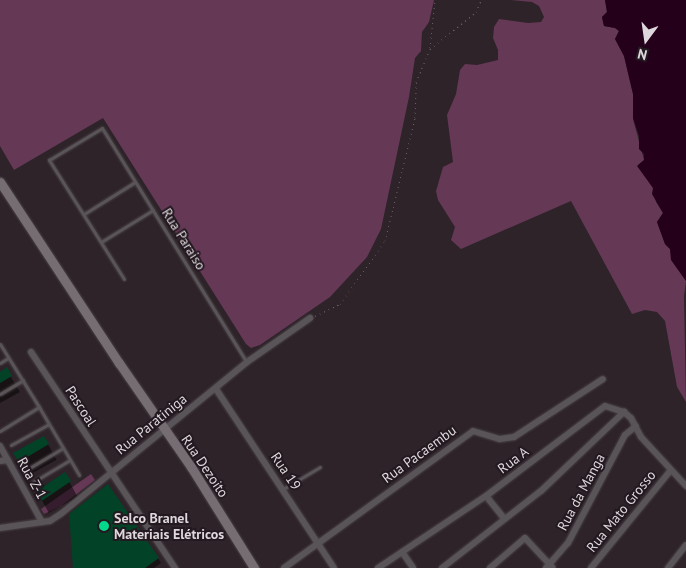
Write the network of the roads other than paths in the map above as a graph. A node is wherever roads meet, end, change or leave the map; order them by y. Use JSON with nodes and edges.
{"nodes":[{"id":1,"x":0,"y":182,"type":"edge"},
{"id":2,"x":135,"y":182,"type":"junction"},
{"id":3,"x":153,"y":210,"type":"junction"},
{"id":4,"x":84,"y":214,"type":"junction"},
{"id":5,"x":101,"y":242,"type":"junction"},
{"id":6,"x":124,"y":279,"type":"dead end"},
{"id":7,"x":310,"y":318,"type":"road end"},
{"id":8,"x":0,"y":345,"type":"edge"},
{"id":9,"x":31,"y":352,"type":"dead end"},
{"id":10,"x":8,"y":358,"type":"junction"},
{"id":11,"x":247,"y":362,"type":"junction"},
{"id":12,"x":0,"y":363,"type":"edge"},
{"id":13,"x":603,"y":379,"type":"dead end"},
{"id":14,"x":22,"y":380,"type":"junction"},
{"id":15,"x":216,"y":389,"type":"junction"},
{"id":16,"x":0,"y":394,"type":"edge"},
{"id":17,"x":39,"y":407,"type":"junction"},
{"id":18,"x":624,"y":412,"type":"junction"},
{"id":19,"x":49,"y":424,"type":"junction"},
{"id":20,"x":636,"y":426,"type":"junction"},
{"id":21,"x":164,"y":430,"type":"junction"},
{"id":22,"x":0,"y":431,"type":"edge"},
{"id":23,"x":11,"y":445,"type":"dead end"},
{"id":24,"x":0,"y":446,"type":"edge"},
{"id":25,"x":63,"y":448,"type":"junction"},
{"id":26,"x":8,"y":460,"type":"junction"},
{"id":27,"x":70,"y":460,"type":"junction"},
{"id":28,"x":0,"y":461,"type":"edge"},
{"id":29,"x":320,"y":467,"type":"dead end"},
{"id":30,"x":26,"y":470,"type":"dead end"},
{"id":31,"x":670,"y":470,"type":"junction"},
{"id":32,"x":110,"y":473,"type":"junction"},
{"id":33,"x":79,"y":475,"type":"dead end"},
{"id":34,"x":33,"y":482,"type":"dead end"},
{"id":35,"x":686,"y":486,"type":"edge"},
{"id":36,"x":282,"y":489,"type":"junction"},
{"id":37,"x":486,"y":496,"type":"junction"},
{"id":38,"x":504,"y":518,"type":"junction"},
{"id":39,"x":42,"y":522,"type":"junction"},
{"id":40,"x":0,"y":528,"type":"edge"},
{"id":41,"x":318,"y":542,"type":"junction"},
{"id":42,"x":686,"y":545,"type":"edge"},
{"id":43,"x":402,"y":552,"type":"junction"},
{"id":44,"x":550,"y":567,"type":"edge"},
{"id":45,"x":175,"y":568,"type":"edge"},
{"id":46,"x":254,"y":568,"type":"edge"},
{"id":47,"x":284,"y":568,"type":"edge"},
{"id":48,"x":334,"y":568,"type":"edge"},
{"id":49,"x":378,"y":568,"type":"edge"},
{"id":50,"x":413,"y":568,"type":"edge"},
{"id":51,"x":442,"y":568,"type":"edge"},
{"id":52,"x":490,"y":568,"type":"edge"},
{"id":53,"x":591,"y":568,"type":"edge"},
{"id":54,"x":668,"y":568,"type":"edge"}],
"edges":[{"from":1,"to":21,"type":"street","name":"Rua Dezoito"},
{"from":2,"to":3,"type":"lane","name":"Rua Paraiso"},
{"from":2,"to":4,"type":"lane"},
{"from":2,"to":4,"type":"lane","name":"Rua Paraiso"},
{"from":3,"to":5,"type":"lane"},
{"from":3,"to":11,"type":"lane","name":"Rua Paraiso"},
{"from":4,"to":5,"type":"lane"},
{"from":5,"to":6,"type":"lane"},
{"from":7,"to":11,"type":"street","name":"Rua Paratiniga"},
{"from":8,"to":10,"type":"lane"},
{"from":9,"to":32,"type":"street","name":"Pascoal"},
{"from":10,"to":12,"type":"lane"},
{"from":10,"to":14,"type":"lane"},
{"from":11,"to":15,"type":"street","name":"Rua Paratiniga"},
{"from":13,"to":41,"type":"street","name":"Rua Pacaembu"},
{"from":14,"to":16,"type":"lane"},
{"from":14,"to":17,"type":"lane"},
{"from":15,"to":21,"type":"street","name":"Rua Paratiniga"},
{"from":15,"to":36,"type":"street","name":"Rua 19"},
{"from":17,"to":19,"type":"lane"},
{"from":17,"to":22,"type":"lane"},
{"from":18,"to":20,"type":"street"},
{"from":18,"to":37,"type":"street","name":"Rua A"},
{"from":18,"to":38,"type":"street"},
{"from":19,"to":23,"type":"lane"},
{"from":19,"to":25,"type":"lane"},
{"from":20,"to":31,"type":"street"},
{"from":20,"to":44,"type":"street","name":"Rua da Manga"},
{"from":21,"to":32,"type":"street","name":"Rua Paratiniga"},
{"from":21,"to":46,"type":"street","name":"Rua Dezoito"},
{"from":24,"to":26,"type":"street","name":"Rua Z-1"},
{"from":25,"to":27,"type":"lane"},
{"from":25,"to":30,"type":"lane"},
{"from":26,"to":28,"type":"street"},
{"from":26,"to":39,"type":"street","name":"Rua Z-1"},
{"from":27,"to":33,"type":"lane"},
{"from":27,"to":34,"type":"lane"},
{"from":29,"to":36,"type":"lane"},
{"from":31,"to":35,"type":"street"},
{"from":31,"to":53,"type":"street","name":"Rua Mato Grosso"},
{"from":32,"to":39,"type":"street","name":"Rua Paratiniga"},
{"from":32,"to":45,"type":"street","name":"Pascoal"},
{"from":36,"to":41,"type":"street","name":"Rua 19"},
{"from":37,"to":38,"type":"street"},
{"from":37,"to":43,"type":"street","name":"Rua A"},
{"from":38,"to":51,"type":"street"},
{"from":39,"to":40,"type":"street","name":"Rua Paratiniga"},
{"from":41,"to":47,"type":"street","name":"Rua Pacaembu"},
{"from":41,"to":48,"type":"street","name":"Rua 19"},
{"from":42,"to":54,"type":"street"},
{"from":43,"to":49,"type":"street","name":"Rua A"},
{"from":43,"to":50,"type":"street"},
{"from":44,"to":52,"type":"street"}]}
